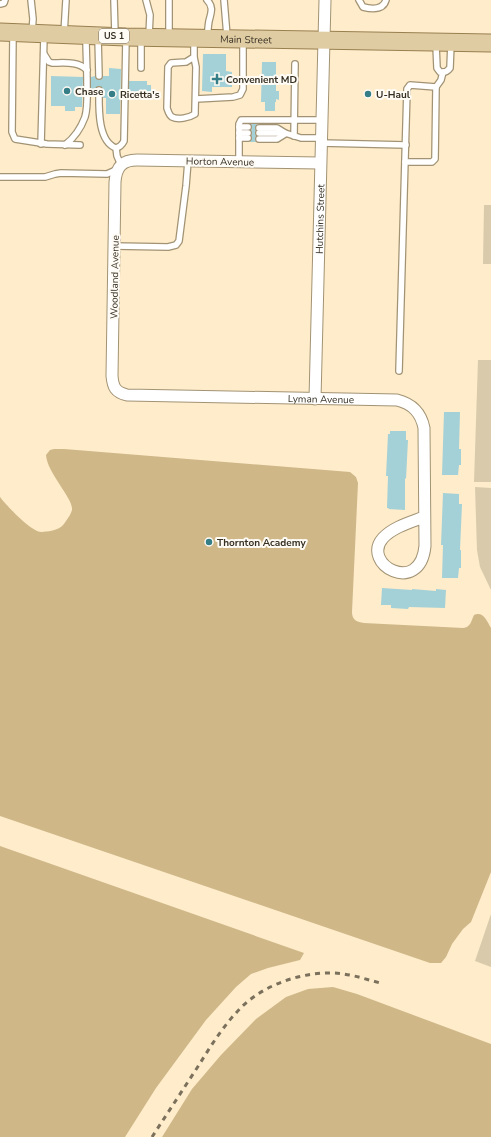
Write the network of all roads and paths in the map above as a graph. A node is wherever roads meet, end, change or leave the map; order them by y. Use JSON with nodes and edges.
{"nodes":[{"id":1,"x":5,"y":0,"type":"edge"},
{"id":2,"x":31,"y":0,"type":"edge"},
{"id":3,"x":66,"y":0,"type":"edge"},
{"id":4,"x":114,"y":0,"type":"edge"},
{"id":5,"x":146,"y":0,"type":"edge"},
{"id":6,"x":169,"y":0,"type":"edge"},
{"id":7,"x":207,"y":0,"type":"edge"},
{"id":8,"x":224,"y":0,"type":"edge"},
{"id":9,"x":325,"y":0,"type":"edge"},
{"id":10,"x":359,"y":0,"type":"edge"},
{"id":11,"x":386,"y":0,"type":"edge"},
{"id":12,"x":0,"y":4,"type":"edge"},
{"id":13,"x":7,"y":32,"type":"edge"},
{"id":14,"x":38,"y":34,"type":"junction"},
{"id":15,"x":64,"y":35,"type":"junction"},
{"id":16,"x":92,"y":36,"type":"junction"},
{"id":17,"x":133,"y":37,"type":"junction"},
{"id":18,"x":169,"y":38,"type":"junction"},
{"id":19,"x":201,"y":38,"type":"junction"},
{"id":20,"x":235,"y":39,"type":"junction"},
{"id":21,"x":324,"y":40,"type":"junction"},
{"id":22,"x":444,"y":43,"type":"junction"},
{"id":23,"x":491,"y":44,"type":"edge"},
{"id":24,"x":44,"y":54,"type":"junction"},
{"id":25,"x":194,"y":57,"type":"junction"},
{"id":26,"x":295,"y":64,"type":"dead end"},
{"id":27,"x":141,"y":68,"type":"dead end"},
{"id":28,"x":87,"y":70,"type":"junction"},
{"id":29,"x":443,"y":72,"type":"junction"},
{"id":30,"x":99,"y":76,"type":"dead end"},
{"id":31,"x":436,"y":87,"type":"junction"},
{"id":32,"x":99,"y":90,"type":"dead end"},
{"id":33,"x":196,"y":98,"type":"junction"},
{"id":34,"x":294,"y":120,"type":"junction"},
{"id":35,"x":322,"y":120,"type":"junction"},
{"id":36,"x":239,"y":133,"type":"junction"},
{"id":37,"x":285,"y":134,"type":"junction"},
{"id":38,"x":294,"y":136,"type":"junction"},
{"id":39,"x":321,"y":140,"type":"junction"},
{"id":40,"x":41,"y":144,"type":"junction"},
{"id":41,"x":65,"y":145,"type":"junction"},
{"id":42,"x":80,"y":145,"type":"dead end"},
{"id":43,"x":406,"y":145,"type":"junction"},
{"id":44,"x":116,"y":148,"type":"junction"},
{"id":45,"x":188,"y":160,"type":"junction"},
{"id":46,"x":239,"y":161,"type":"junction"},
{"id":47,"x":320,"y":162,"type":"junction"},
{"id":48,"x":405,"y":162,"type":"junction"},
{"id":49,"x":119,"y":167,"type":"junction"},
{"id":50,"x":0,"y":177,"type":"edge"},
{"id":51,"x":114,"y":246,"type":"junction"},
{"id":52,"x":399,"y":371,"type":"dead end"},
{"id":53,"x":116,"y":390,"type":"joint"},
{"id":54,"x":315,"y":399,"type":"junction"},
{"id":55,"x":424,"y":517,"type":"junction"}],
"edges":[{"from":1,"to":12,"type":"lane"},
{"from":2,"to":14,"type":"lane"},
{"from":3,"to":15,"type":"lane"},
{"from":4,"to":17,"type":"lane"},
{"from":5,"to":17,"type":"lane"},
{"from":6,"to":18,"type":"lane"},
{"from":7,"to":19,"type":"lane"},
{"from":8,"to":20,"type":"lane"},
{"from":9,"to":21,"type":"street","name":"Hutchins Street"},
{"from":10,"to":11,"type":"lane"},
{"from":13,"to":14,"type":"main road","name":"Main Street","number":"US 1"},
{"from":13,"to":40,"type":"lane"},
{"from":14,"to":15,"type":"main road","name":"Main Street","number":"US 1"},
{"from":14,"to":24,"type":"lane"},
{"from":15,"to":16,"type":"main road","name":"Main Street","number":"US 1"},
{"from":16,"to":17,"type":"main road","name":"Main Street","number":"US 1"},
{"from":16,"to":28,"type":"lane"},
{"from":16,"to":30,"type":"lane"},
{"from":17,"to":18,"type":"main road","name":"Main Street","number":"US 1"},
{"from":17,"to":27,"type":"lane"},
{"from":17,"to":44,"type":"lane"},
{"from":18,"to":19,"type":"main road","name":"Main Street","number":"US 1"},
{"from":19,"to":20,"type":"main road","name":"Main Street","number":"US 1"},
{"from":19,"to":25,"type":"lane"},
{"from":20,"to":21,"type":"main road","name":"Main Street","number":"US 1"},
{"from":20,"to":33,"type":"lane"},
{"from":21,"to":22,"type":"main road","name":"Main Street","number":"US 1"},
{"from":21,"to":35,"type":"street","name":"Hutchins Street"},
{"from":22,"to":23,"type":"main road","name":"Main Street","number":"US 1"},
{"from":22,"to":29,"type":"lane"},
{"from":22,"to":29,"type":"lane"},
{"from":24,"to":28,"type":"lane"},
{"from":24,"to":40,"type":"lane"},
{"from":25,"to":33,"type":"lane"},
{"from":25,"to":33,"type":"lane"},
{"from":26,"to":34,"type":"lane"},
{"from":28,"to":41,"type":"lane"},
{"from":29,"to":31,"type":"lane"},
{"from":31,"to":43,"type":"lane"},
{"from":31,"to":48,"type":"lane"},
{"from":32,"to":44,"type":"lane"},
{"from":34,"to":35,"type":"lane"},
{"from":34,"to":36,"type":"lane"},
{"from":34,"to":38,"type":"lane"},
{"from":35,"to":39,"type":"street","name":"Hutchins Street"},
{"from":36,"to":36,"type":"lane"},
{"from":36,"to":46,"type":"lane"},
{"from":37,"to":37,"type":"lane"},
{"from":37,"to":38,"type":"lane"},
{"from":38,"to":39,"type":"lane"},
{"from":39,"to":43,"type":"lane"},
{"from":39,"to":47,"type":"street","name":"Hutchins Street"},
{"from":40,"to":41,"type":"lane"},
{"from":41,"to":42,"type":"lane"},
{"from":43,"to":48,"type":"lane"},
{"from":44,"to":49,"type":"lane"},
{"from":45,"to":46,"type":"street","name":"Horton Avenue"},
{"from":45,"to":49,"type":"street","name":"Horton Avenue"},
{"from":45,"to":51,"type":"lane"},
{"from":46,"to":47,"type":"street","name":"Horton Avenue"},
{"from":47,"to":54,"type":"street","name":"Hutchins Street"},
{"from":48,"to":52,"type":"lane"},
{"from":49,"to":50,"type":"lane"},
{"from":49,"to":51,"type":"street","name":"Woodland Avenue"},
{"from":51,"to":53,"type":"street","name":"Woodland Avenue"},
{"from":53,"to":54,"type":"street","name":"Lyman Avenue"},
{"from":54,"to":55,"type":"street","name":"Lyman Avenue"},
{"from":55,"to":55,"type":"street","name":"Lyman Avenue"}]}
